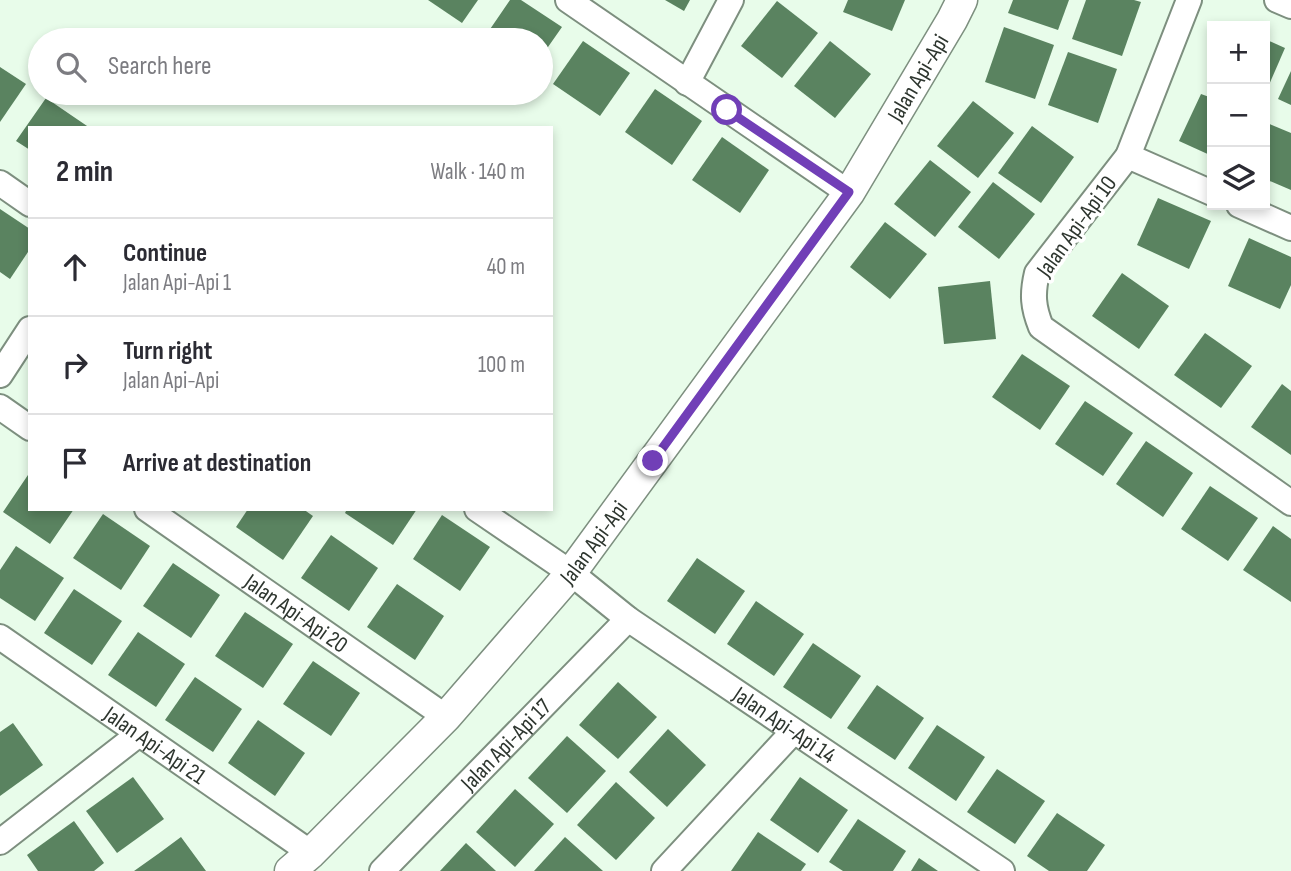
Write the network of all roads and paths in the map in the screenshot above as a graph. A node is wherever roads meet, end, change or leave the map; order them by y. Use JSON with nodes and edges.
{"nodes":[{"id":1,"x":568,"y":0,"type":"edge"},
{"id":2,"x":730,"y":0,"type":"edge"},
{"id":3,"x":962,"y":0,"type":"edge"},
{"id":4,"x":1189,"y":0,"type":"edge"},
{"id":5,"x":1277,"y":0,"type":"edge"},
{"id":6,"x":1291,"y":6,"type":"edge"},
{"id":7,"x":687,"y":83,"type":"junction"},
{"id":8,"x":1128,"y":156,"type":"junction"},
{"id":9,"x":0,"y":183,"type":"edge"},
{"id":10,"x":1207,"y":191,"type":"edge"},
{"id":11,"x":849,"y":192,"type":"junction"},
{"id":12,"x":28,"y":203,"type":"edge"},
{"id":13,"x":1250,"y":210,"type":"edge"},
{"id":14,"x":1291,"y":228,"type":"edge"},
{"id":15,"x":28,"y":332,"type":"edge"},
{"id":16,"x":0,"y":375,"type":"edge"},
{"id":17,"x":0,"y":407,"type":"edge"},
{"id":18,"x":28,"y":427,"type":"edge"},
{"id":19,"x":1291,"y":503,"type":"edge"},
{"id":20,"x":150,"y":511,"type":"edge"},
{"id":21,"x":480,"y":511,"type":"edge"},
{"id":22,"x":571,"y":573,"type":"junction"},
{"id":23,"x":628,"y":619,"type":"junction"},
{"id":24,"x":0,"y":637,"type":"edge"},
{"id":25,"x":446,"y":717,"type":"junction"},
{"id":26,"x":793,"y":732,"type":"junction"},
{"id":27,"x":139,"y":734,"type":"junction"},
{"id":28,"x":0,"y":842,"type":"edge"},
{"id":29,"x":300,"y":862,"type":"edge"},
{"id":30,"x":382,"y":871,"type":"edge"},
{"id":31,"x":664,"y":871,"type":"edge"},
{"id":32,"x":1002,"y":871,"type":"edge"}],
"edges":[{"from":1,"to":7,"type":"street"},
{"from":2,"to":7,"type":"street"},
{"from":3,"to":11,"type":"street","name":"Jalan Api-Api"},
{"from":4,"to":8,"type":"street","name":"Jalan Api-Api 10"},
{"from":5,"to":6,"type":"street"},
{"from":7,"to":11,"type":"street"},
{"from":8,"to":10,"type":"street"},
{"from":8,"to":19,"type":"street","name":"Jalan Api-Api 10"},
{"from":9,"to":12,"type":"street"},
{"from":11,"to":22,"type":"street","name":"Jalan Api-Api"},
{"from":13,"to":14,"type":"street"},
{"from":15,"to":16,"type":"street"},
{"from":17,"to":18,"type":"street"},
{"from":20,"to":25,"type":"street","name":"Jalan Api-Api 20"},
{"from":21,"to":22,"type":"street","name":"Jalan Api-Api 14"},
{"from":22,"to":23,"type":"street","name":"Jalan Api-Api 14"},
{"from":22,"to":25,"type":"street","name":"Jalan Api-Api"},
{"from":23,"to":26,"type":"street","name":"Jalan Api-Api 14"},
{"from":23,"to":30,"type":"street","name":"Jalan Api-Api 17"},
{"from":24,"to":27,"type":"street","name":"Jalan Api-Api 21"},
{"from":25,"to":29,"type":"street","name":"Jalan Api-Api"},
{"from":26,"to":31,"type":"street"},
{"from":26,"to":32,"type":"street","name":"Jalan Api-Api 14"},
{"from":27,"to":28,"type":"street"},
{"from":27,"to":29,"type":"street","name":"Jalan Api-Api 21"}]}
